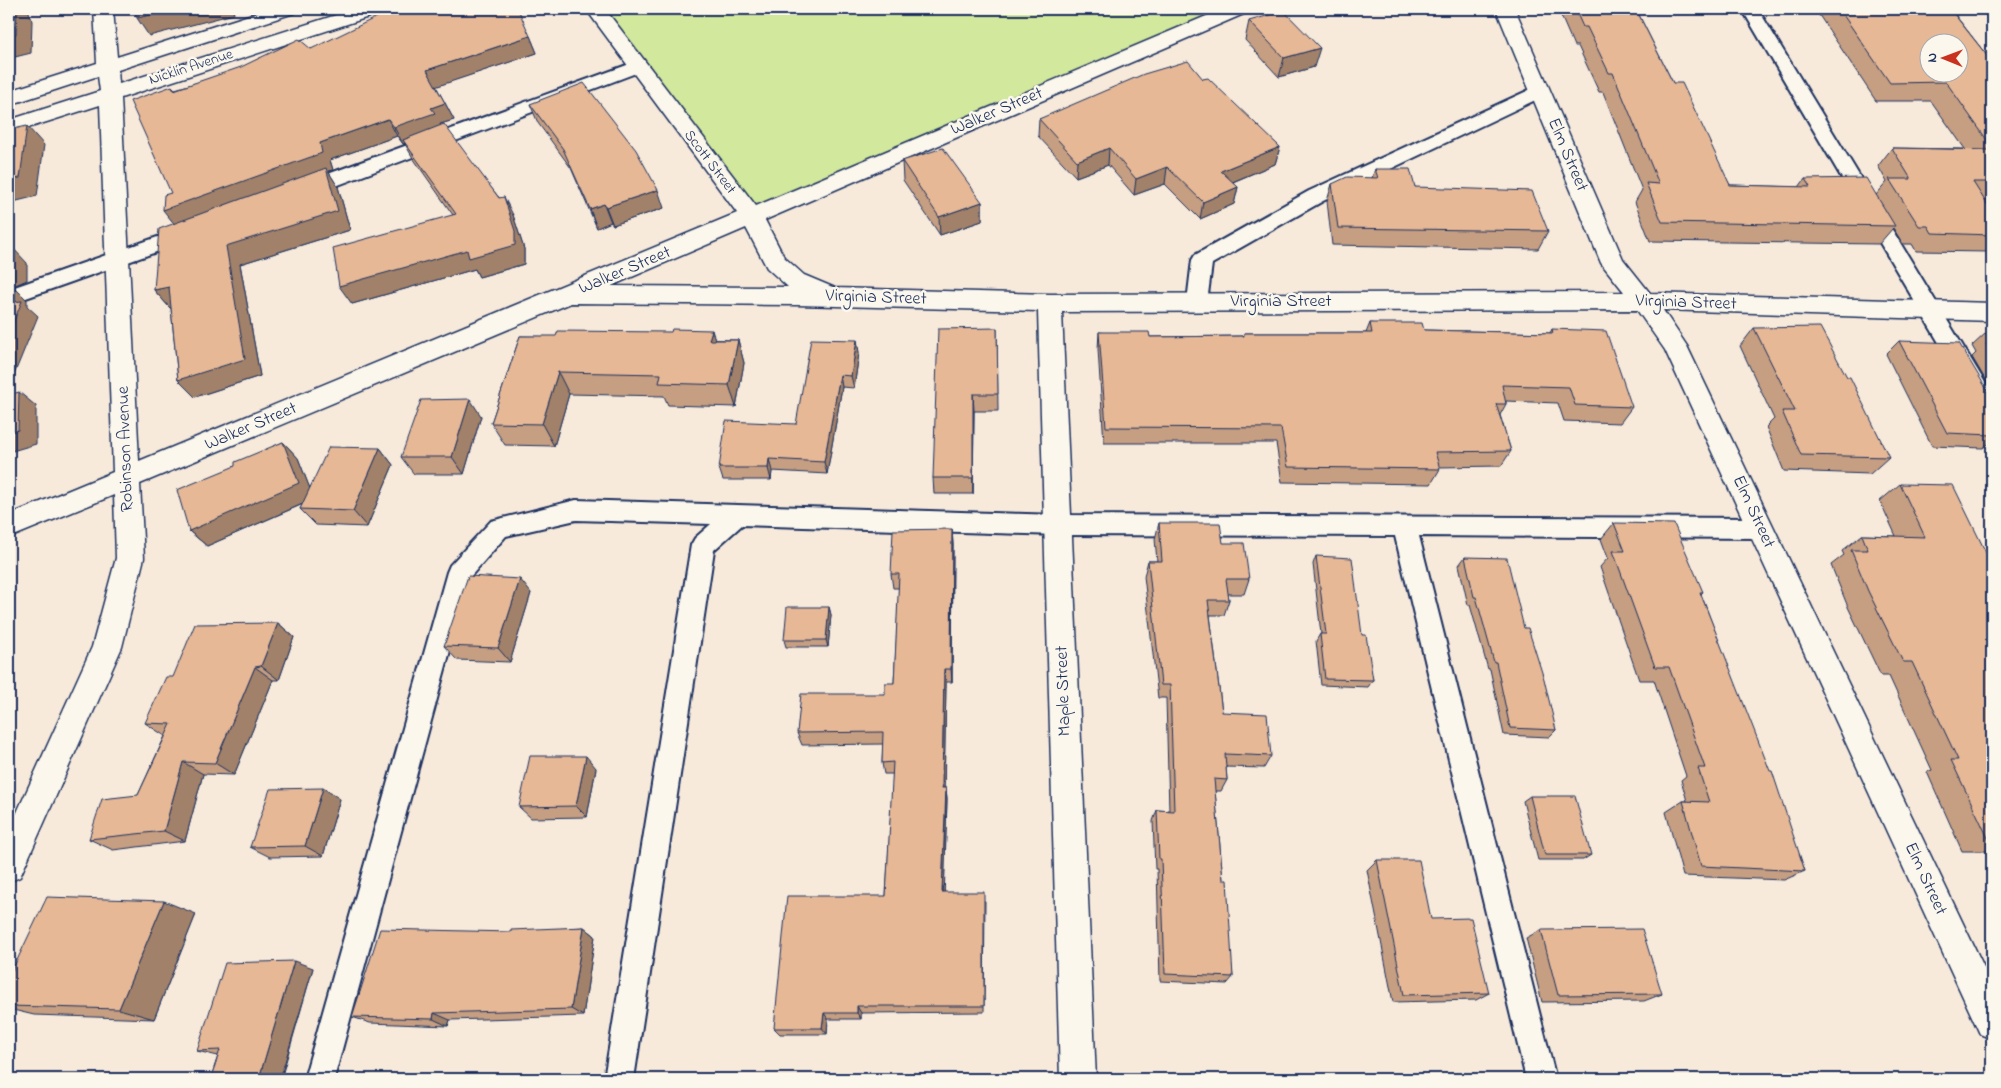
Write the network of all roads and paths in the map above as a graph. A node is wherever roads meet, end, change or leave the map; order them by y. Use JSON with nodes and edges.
{"nodes":[{"id":1,"x":103,"y":9,"type":"edge"},
{"id":2,"x":287,"y":9,"type":"edge"},
{"id":3,"x":374,"y":9,"type":"edge"},
{"id":4,"x":594,"y":9,"type":"edge"},
{"id":5,"x":1239,"y":9,"type":"edge"},
{"id":6,"x":1506,"y":9,"type":"edge"},
{"id":7,"x":1750,"y":9,"type":"edge"},
{"id":8,"x":108,"y":66,"type":"junction"},
{"id":9,"x":638,"y":66,"type":"junction"},
{"id":10,"x":1540,"y":91,"type":"junction"},
{"id":11,"x":110,"y":93,"type":"junction"},
{"id":12,"x":9,"y":98,"type":"edge"},
{"id":13,"x":9,"y":127,"type":"edge"},
{"id":14,"x":285,"y":197,"type":"edge"},
{"id":15,"x":752,"y":217,"type":"junction"},
{"id":16,"x":210,"y":224,"type":"edge"},
{"id":17,"x":118,"y":259,"type":"junction"},
{"id":18,"x":569,"y":294,"type":"junction"},
{"id":19,"x":836,"y":296,"type":"junction"},
{"id":20,"x":9,"y":297,"type":"edge"},
{"id":21,"x":1644,"y":301,"type":"junction"},
{"id":22,"x":1197,"y":302,"type":"junction"},
{"id":23,"x":1050,"y":303,"type":"junction"},
{"id":24,"x":1929,"y":310,"type":"junction"},
{"id":25,"x":1992,"y":312,"type":"edge"},
{"id":26,"x":1992,"y":413,"type":"edge"},
{"id":27,"x":127,"y":479,"type":"junction"},
{"id":28,"x":737,"y":515,"type":"junction"},
{"id":29,"x":1058,"y":525,"type":"junction"},
{"id":30,"x":9,"y":527,"type":"edge"},
{"id":31,"x":1405,"y":527,"type":"junction"},
{"id":32,"x":1760,"y":528,"type":"junction"},
{"id":33,"x":19,"y":821,"type":"edge"},
{"id":34,"x":9,"y":866,"type":"edge"},
{"id":35,"x":1992,"y":1022,"type":"edge"},
{"id":36,"x":319,"y":1079,"type":"edge"},
{"id":37,"x":619,"y":1079,"type":"edge"},
{"id":38,"x":1078,"y":1079,"type":"edge"},
{"id":39,"x":1541,"y":1079,"type":"edge"}],
"edges":[{"from":1,"to":8,"type":"street","name":"Robinson Avenue"},
{"from":2,"to":8,"type":"street","name":"Nicklin Avenue"},
{"from":3,"to":11,"type":"street","name":"Nicklin Avenue"},
{"from":4,"to":9,"type":"street","name":"Scott Street"},
{"from":5,"to":15,"type":"street","name":"Walker Street"},
{"from":6,"to":10,"type":"street","name":"Elm Street"},
{"from":7,"to":24,"type":"lane"},
{"from":8,"to":11,"type":"street","name":"Robinson Avenue"},
{"from":8,"to":12,"type":"street","name":"Nicklin Avenue"},
{"from":9,"to":14,"type":"lane"},
{"from":9,"to":15,"type":"street","name":"Scott Street"},
{"from":10,"to":21,"type":"street","name":"Elm Street"},
{"from":10,"to":22,"type":"lane"},
{"from":11,"to":13,"type":"street","name":"Nicklin Avenue"},
{"from":11,"to":17,"type":"street","name":"Robinson Avenue"},
{"from":15,"to":18,"type":"street","name":"Walker Street"},
{"from":15,"to":19,"type":"street","name":"Scott Street"},
{"from":16,"to":17,"type":"lane"},
{"from":17,"to":20,"type":"lane"},
{"from":17,"to":27,"type":"street","name":"Robinson Avenue"},
{"from":18,"to":19,"type":"street","name":"Virginia Street"},
{"from":18,"to":27,"type":"street","name":"Walker Street"},
{"from":19,"to":23,"type":"street","name":"Virginia Street"},
{"from":21,"to":22,"type":"street","name":"Virginia Street"},
{"from":21,"to":24,"type":"street","name":"Virginia Street"},
{"from":21,"to":32,"type":"street","name":"Elm Street"},
{"from":22,"to":23,"type":"street","name":"Virginia Street"},
{"from":23,"to":29,"type":"street","name":"Maple Street"},
{"from":24,"to":25,"type":"street","name":"Virginia Street"},
{"from":24,"to":26,"type":"lane"},
{"from":27,"to":30,"type":"street","name":"Walker Street"},
{"from":27,"to":33,"type":"street","name":"Robinson Avenue"},
{"from":28,"to":29,"type":"lane"},
{"from":28,"to":36,"type":"lane"},
{"from":28,"to":37,"type":"lane"},
{"from":29,"to":31,"type":"lane"},
{"from":29,"to":38,"type":"street","name":"Maple Street"},
{"from":31,"to":32,"type":"lane"},
{"from":31,"to":39,"type":"lane"},
{"from":32,"to":35,"type":"street","name":"Elm Street"},
{"from":33,"to":34,"type":"street","name":"Robinson Avenue"}]}
